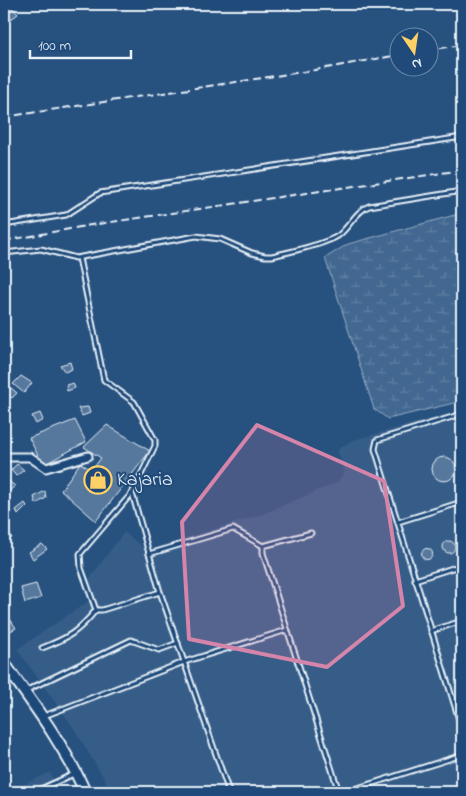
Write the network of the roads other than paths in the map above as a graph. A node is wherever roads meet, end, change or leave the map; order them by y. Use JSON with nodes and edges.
{"nodes":[{"id":1,"x":462,"y":137,"type":"edge"},
{"id":2,"x":462,"y":191,"type":"edge"},
{"id":3,"x":4,"y":225,"type":"edge"},
{"id":4,"x":4,"y":253,"type":"edge"},
{"id":5,"x":79,"y":258,"type":"junction"},
{"id":6,"x":462,"y":414,"type":"edge"},
{"id":7,"x":88,"y":456,"type":"dead end"},
{"id":8,"x":4,"y":457,"type":"edge"},
{"id":9,"x":132,"y":493,"type":"junction"},
{"id":10,"x":462,"y":502,"type":"edge"},
{"id":11,"x":398,"y":522,"type":"junction"},
{"id":12,"x":311,"y":533,"type":"dead end"},
{"id":13,"x":263,"y":546,"type":"junction"},
{"id":14,"x":149,"y":554,"type":"junction"},
{"id":15,"x":462,"y":565,"type":"edge"},
{"id":16,"x":415,"y":580,"type":"junction"},
{"id":17,"x":160,"y":592,"type":"junction"},
{"id":18,"x":96,"y":610,"type":"junction"},
{"id":19,"x":462,"y":621,"type":"edge"},
{"id":20,"x":287,"y":630,"type":"junction"},
{"id":21,"x":432,"y":631,"type":"junction"},
{"id":22,"x":178,"y":643,"type":"junction"},
{"id":23,"x":42,"y":648,"type":"dead end"},
{"id":24,"x":184,"y":662,"type":"junction"},
{"id":25,"x":4,"y":663,"type":"edge"},
{"id":26,"x":24,"y":692,"type":"junction"},
{"id":27,"x":41,"y":718,"type":"junction"},
{"id":28,"x":462,"y":729,"type":"edge"},
{"id":29,"x":462,"y":755,"type":"edge"},
{"id":30,"x":76,"y":772,"type":"junction"},
{"id":31,"x":34,"y":792,"type":"edge"},
{"id":32,"x":86,"y":792,"type":"edge"},
{"id":33,"x":229,"y":792,"type":"edge"},
{"id":34,"x":339,"y":792,"type":"edge"},
{"id":35,"x":345,"y":792,"type":"edge"}],
"edges":[{"from":1,"to":3,"type":"lane"},
{"from":2,"to":5,"type":"lane"},
{"from":4,"to":5,"type":"lane"},
{"from":5,"to":9,"type":"lane"},
{"from":6,"to":11,"type":"lane"},
{"from":7,"to":8,"type":"street"},
{"from":9,"to":14,"type":"lane"},
{"from":9,"to":18,"type":"lane"},
{"from":10,"to":11,"type":"lane"},
{"from":11,"to":16,"type":"lane"},
{"from":12,"to":13,"type":"lane"},
{"from":13,"to":14,"type":"lane"},
{"from":13,"to":20,"type":"lane"},
{"from":14,"to":17,"type":"lane"},
{"from":15,"to":16,"type":"lane"},
{"from":16,"to":21,"type":"lane"},
{"from":17,"to":18,"type":"lane"},
{"from":17,"to":22,"type":"lane"},
{"from":18,"to":23,"type":"lane"},
{"from":19,"to":21,"type":"lane"},
{"from":20,"to":24,"type":"lane"},
{"from":20,"to":34,"type":"lane"},
{"from":21,"to":28,"type":"lane"},
{"from":22,"to":24,"type":"lane"},
{"from":22,"to":26,"type":"lane"},
{"from":24,"to":27,"type":"lane"},
{"from":24,"to":33,"type":"lane"},
{"from":25,"to":26,"type":"main road"},
{"from":26,"to":27,"type":"main road"},
{"from":27,"to":30,"type":"main road"},
{"from":29,"to":35,"type":"lane"},
{"from":30,"to":31,"type":"lane"},
{"from":30,"to":32,"type":"main road"}]}
